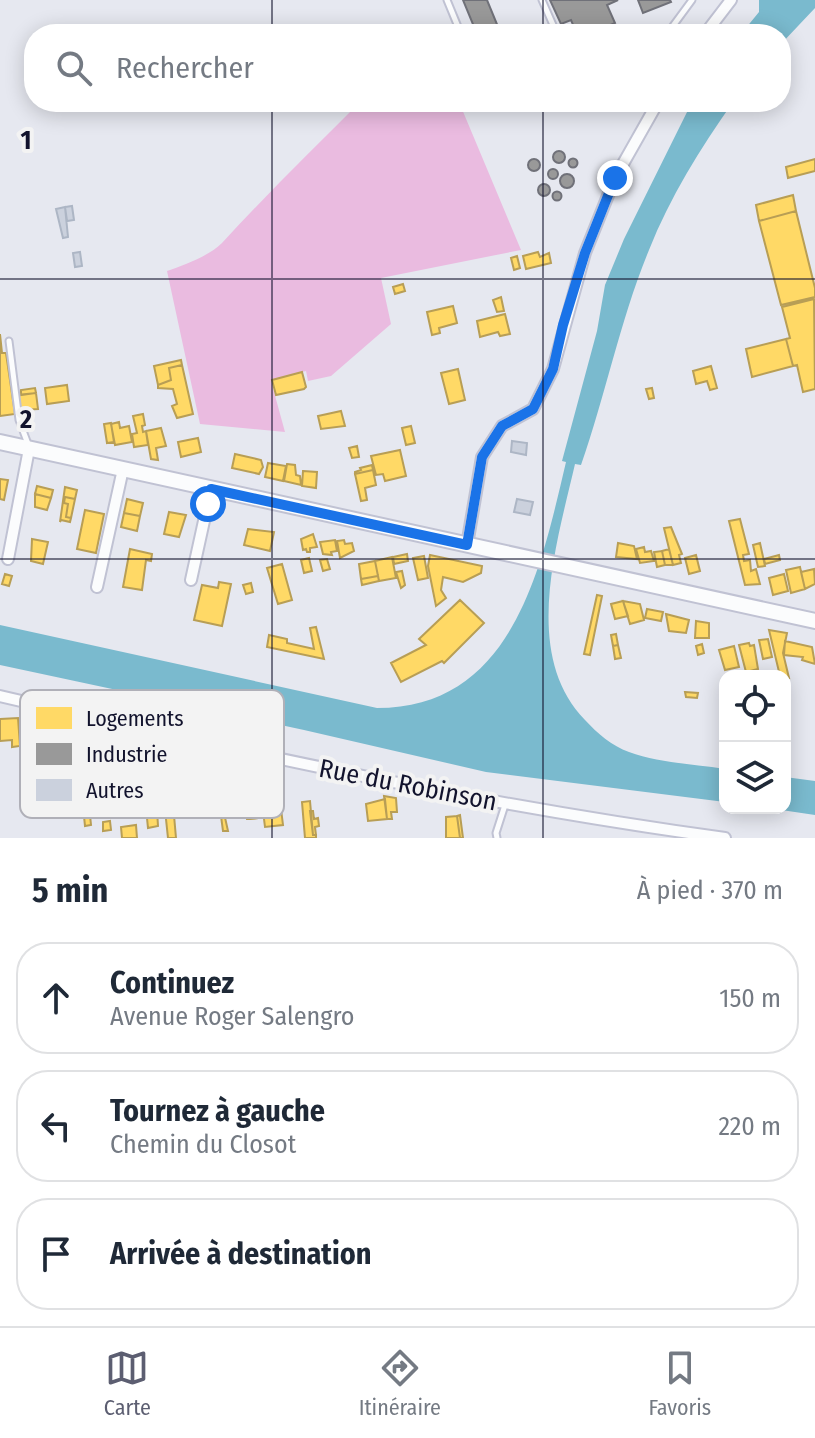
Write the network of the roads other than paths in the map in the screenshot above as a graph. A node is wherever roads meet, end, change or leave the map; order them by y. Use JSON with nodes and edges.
{"nodes":[{"id":1,"x":447,"y":0,"type":"edge"},
{"id":2,"x":542,"y":0,"type":"edge"},
{"id":3,"x":692,"y":0,"type":"edge"},
{"id":4,"x":731,"y":0,"type":"edge"},
{"id":5,"x":457,"y":24,"type":"edge"},
{"id":6,"x":553,"y":24,"type":"edge"},
{"id":7,"x":674,"y":24,"type":"edge"},
{"id":8,"x":713,"y":24,"type":"edge"},
{"id":9,"x":652,"y":112,"type":"edge"},
{"id":10,"x":9,"y":341,"type":"dead end"},
{"id":11,"x":0,"y":442,"type":"edge"},
{"id":12,"x":29,"y":449,"type":"junction"},
{"id":13,"x":123,"y":469,"type":"junction"},
{"id":14,"x":211,"y":489,"type":"junction"},
{"id":15,"x":467,"y":545,"type":"junction"},
{"id":16,"x":8,"y":559,"type":"dead end"},
{"id":17,"x":191,"y":580,"type":"dead end"},
{"id":18,"x":97,"y":587,"type":"dead end"},
{"id":19,"x":815,"y":621,"type":"edge"},
{"id":20,"x":0,"y":696,"type":"edge"},
{"id":21,"x":20,"y":701,"type":"edge"},
{"id":22,"x":284,"y":760,"type":"edge"},
{"id":23,"x":505,"y":804,"type":"junction"},
{"id":24,"x":497,"y":838,"type":"edge"},
{"id":25,"x":725,"y":838,"type":"edge"}],
"edges":[{"from":1,"to":5,"type":"lane"},
{"from":2,"to":6,"type":"lane"},
{"from":3,"to":7,"type":"lane"},
{"from":4,"to":8,"type":"street"},
{"from":9,"to":15,"type":"street"},
{"from":10,"to":12,"type":"lane"},
{"from":11,"to":12,"type":"main road"},
{"from":12,"to":13,"type":"main road"},
{"from":12,"to":16,"type":"street"},
{"from":13,"to":14,"type":"main road"},
{"from":13,"to":18,"type":"street"},
{"from":14,"to":15,"type":"main road"},
{"from":14,"to":17,"type":"street"},
{"from":15,"to":19,"type":"main road"},
{"from":20,"to":21,"type":"street","name":"Rue du Robinson"},
{"from":22,"to":23,"type":"street","name":"Rue du Robinson"},
{"from":23,"to":24,"type":"lane"},
{"from":23,"to":25,"type":"street","name":"Rue du Robinson"}]}
